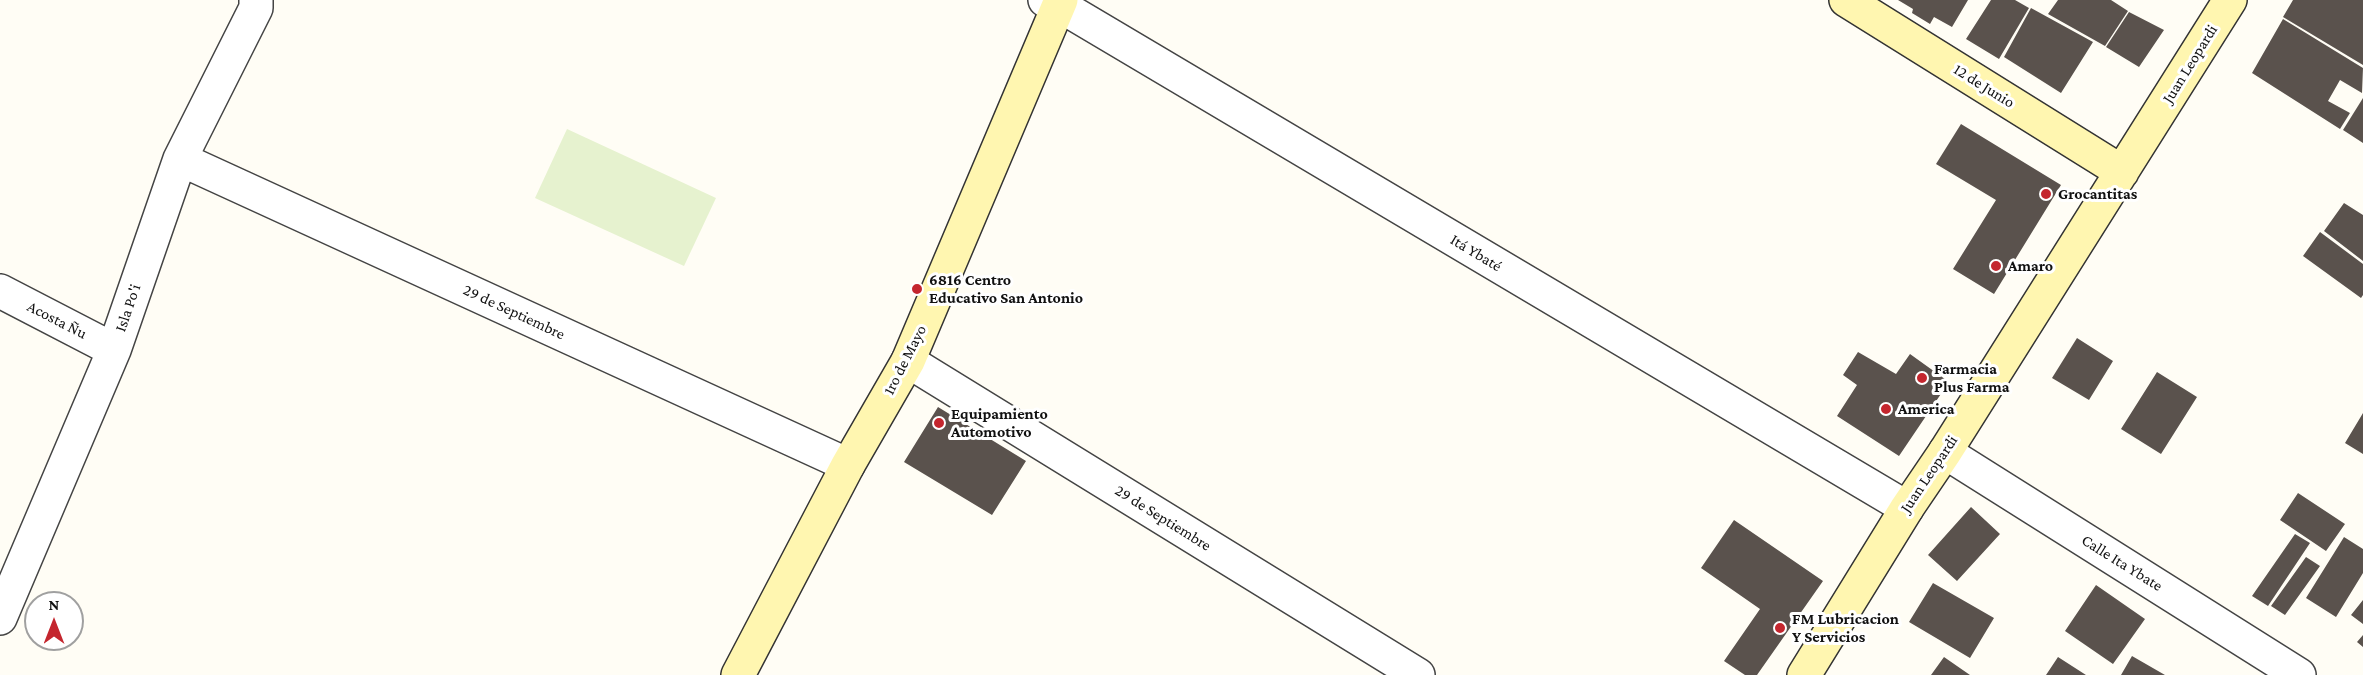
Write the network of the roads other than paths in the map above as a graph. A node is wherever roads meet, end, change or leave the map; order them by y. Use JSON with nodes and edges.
{"nodes":[{"id":1,"x":256,"y":0,"type":"edge"},
{"id":2,"x":1846,"y":0,"type":"edge"},
{"id":3,"x":2230,"y":0,"type":"edge"},
{"id":4,"x":1055,"y":2,"type":"edge"},
{"id":5,"x":180,"y":159,"type":"junction"},
{"id":6,"x":2122,"y":172,"type":"junction"},
{"id":7,"x":0,"y":291,"type":"edge"},
{"id":8,"x":114,"y":350,"type":"junction"},
{"id":9,"x":908,"y":361,"type":"junction"},
{"id":10,"x":1945,"y":452,"type":"junction"},
{"id":11,"x":848,"y":465,"type":"junction"},
{"id":12,"x":1906,"y":508,"type":"junction"},
{"id":13,"x":0,"y":618,"type":"edge"},
{"id":14,"x":738,"y":675,"type":"edge"},
{"id":15,"x":1418,"y":675,"type":"edge"},
{"id":16,"x":1804,"y":675,"type":"edge"},
{"id":17,"x":2299,"y":675,"type":"edge"}],
"edges":[{"from":1,"to":5,"type":"street","name":"Isla Po'i"},
{"from":2,"to":6,"type":"street","name":"12 de Junio"},
{"from":3,"to":6,"type":"street","name":"Juan Leopardi"},
{"from":4,"to":9,"type":"street","name":"1ro de Mayo"},
{"from":4,"to":12,"type":"street","name":"Itá Ybaté"},
{"from":5,"to":8,"type":"street","name":"Isla Po'i"},
{"from":5,"to":11,"type":"street","name":"29 de Septiembre"},
{"from":6,"to":10,"type":"street","name":"Juan Leopardi"},
{"from":7,"to":8,"type":"street","name":"Acosta Ñu"},
{"from":8,"to":13,"type":"street","name":"Isla Po'i"},
{"from":9,"to":11,"type":"street","name":"1ro de Mayo"},
{"from":9,"to":15,"type":"street","name":"29 de Septiembre"},
{"from":10,"to":12,"type":"street","name":"Juan Leopardi"},
{"from":10,"to":17,"type":"street","name":"Calle Ita Ybate"},
{"from":11,"to":14,"type":"street","name":"1ro de Mayo"},
{"from":12,"to":16,"type":"street","name":"Juan Leopardi"}]}
